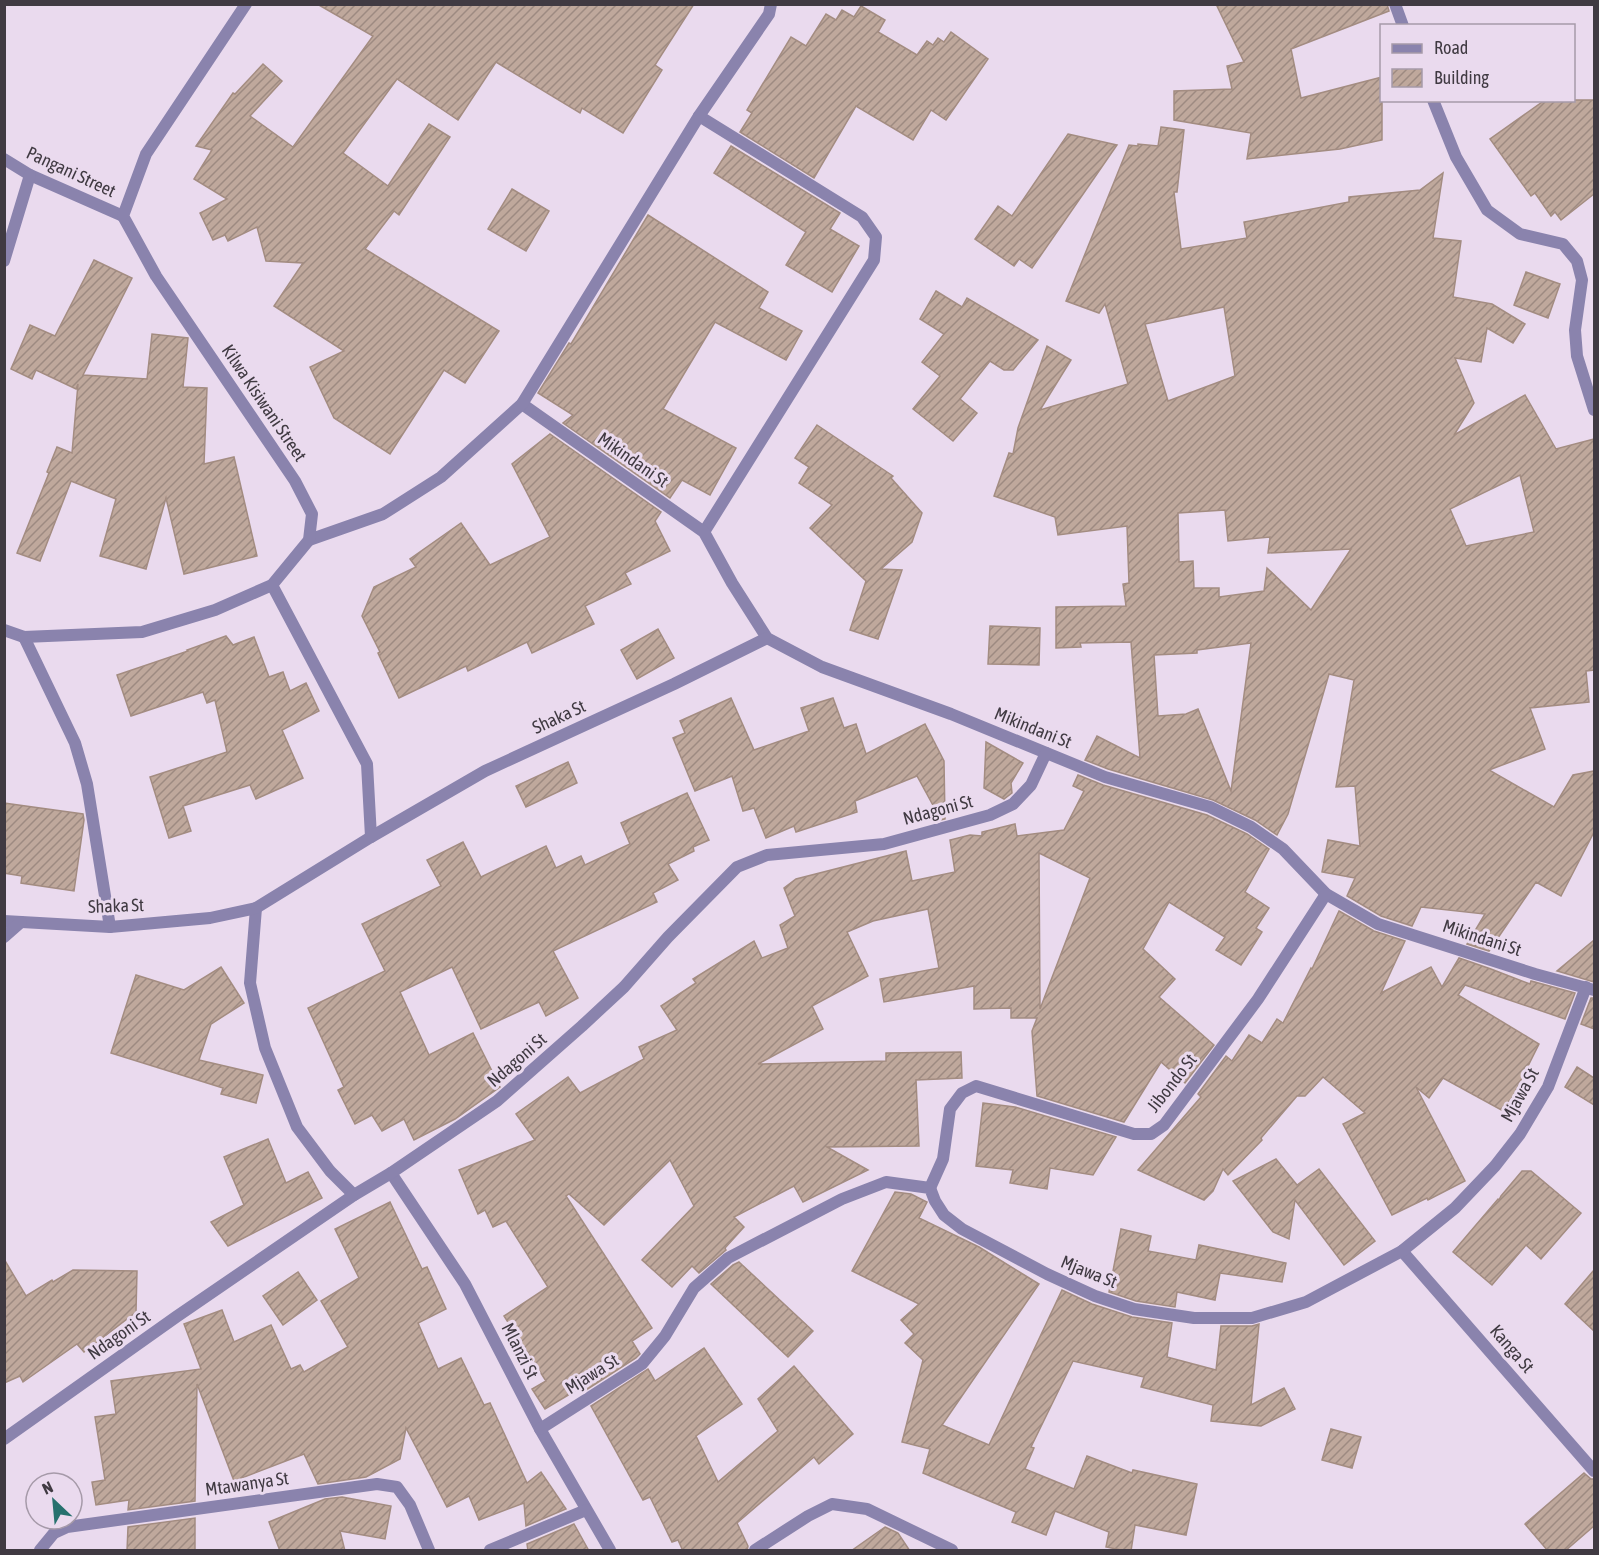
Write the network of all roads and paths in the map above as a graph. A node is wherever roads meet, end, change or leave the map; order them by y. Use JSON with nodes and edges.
{"nodes":[{"id":1,"x":246,"y":4,"type":"edge"},
{"id":2,"x":771,"y":4,"type":"edge"},
{"id":3,"x":1395,"y":4,"type":"edge"},
{"id":4,"x":1402,"y":24,"type":"edge"},
{"id":5,"x":1434,"y":102,"type":"edge"},
{"id":6,"x":699,"y":116,"type":"junction"},
{"id":7,"x":4,"y":159,"type":"edge"},
{"id":8,"x":30,"y":175,"type":"junction"},
{"id":9,"x":123,"y":216,"type":"junction"},
{"id":10,"x":4,"y":261,"type":"edge"},
{"id":11,"x":522,"y":404,"type":"junction"},
{"id":12,"x":1594,"y":410,"type":"edge"},
{"id":13,"x":704,"y":532,"type":"junction"},
{"id":14,"x":309,"y":540,"type":"junction"},
{"id":15,"x":272,"y":585,"type":"junction"},
{"id":16,"x":4,"y":630,"type":"edge"},
{"id":17,"x":24,"y":637,"type":"junction"},
{"id":18,"x":767,"y":638,"type":"junction"},
{"id":19,"x":1046,"y":753,"type":"junction"},
{"id":20,"x":371,"y":837,"type":"junction"},
{"id":21,"x":1326,"y":894,"type":"junction"},
{"id":22,"x":256,"y":908,"type":"junction"},
{"id":23,"x":4,"y":921,"type":"edge"},
{"id":24,"x":21,"y":922,"type":"junction"},
{"id":25,"x":110,"y":927,"type":"junction"},
{"id":26,"x":4,"y":937,"type":"edge"},
{"id":27,"x":1590,"y":989,"type":"edge"},
{"id":28,"x":391,"y":1173,"type":"junction"},
{"id":29,"x":930,"y":1188,"type":"junction"},
{"id":30,"x":354,"y":1195,"type":"junction"},
{"id":31,"x":1402,"y":1251,"type":"junction"},
{"id":32,"x":540,"y":1428,"type":"junction"},
{"id":33,"x":4,"y":1439,"type":"edge"},
{"id":34,"x":1594,"y":1471,"type":"edge"},
{"id":35,"x":586,"y":1510,"type":"junction"},
{"id":36,"x":40,"y":1551,"type":"edge"},
{"id":37,"x":429,"y":1551,"type":"edge"},
{"id":38,"x":490,"y":1551,"type":"edge"},
{"id":39,"x":610,"y":1551,"type":"edge"},
{"id":40,"x":755,"y":1551,"type":"edge"},
{"id":41,"x":952,"y":1551,"type":"edge"}],
"edges":[{"from":1,"to":9,"type":"street"},
{"from":2,"to":6,"type":"street"},
{"from":3,"to":4,"type":"street"},
{"from":5,"to":12,"type":"street"},
{"from":6,"to":11,"type":"street"},
{"from":6,"to":13,"type":"street"},
{"from":7,"to":8,"type":"street","name":"Pangani Street"},
{"from":8,"to":9,"type":"street","name":"Pangani Street"},
{"from":8,"to":10,"type":"street"},
{"from":9,"to":14,"type":"street","name":"Kilwa Kisiwani Street"},
{"from":11,"to":13,"type":"street","name":"Mikindani St"},
{"from":11,"to":14,"type":"street"},
{"from":13,"to":18,"type":"street","name":"Mikindani St"},
{"from":14,"to":15,"type":"street"},
{"from":15,"to":17,"type":"street"},
{"from":15,"to":20,"type":"street"},
{"from":16,"to":17,"type":"street"},
{"from":17,"to":25,"type":"street"},
{"from":18,"to":19,"type":"street","name":"Mikindani St"},
{"from":18,"to":20,"type":"street","name":"Shaka St"},
{"from":19,"to":21,"type":"street","name":"Mikindani St"},
{"from":19,"to":28,"type":"street","name":"Ndagoni St"},
{"from":20,"to":22,"type":"street","name":"Shaka St"},
{"from":21,"to":27,"type":"street","name":"Mikindani St"},
{"from":21,"to":29,"type":"street","name":"Jibondo St"},
{"from":22,"to":25,"type":"street","name":"Shaka St"},
{"from":22,"to":30,"type":"street"},
{"from":23,"to":24,"type":"street","name":"Shaka St"},
{"from":24,"to":25,"type":"street","name":"Shaka St"},
{"from":24,"to":26,"type":"street"},
{"from":27,"to":31,"type":"street","name":"Mjawa St"},
{"from":28,"to":30,"type":"street","name":"Ndagoni St"},
{"from":28,"to":32,"type":"street","name":"Mlanzi St"},
{"from":29,"to":31,"type":"street","name":"Mjawa St"},
{"from":29,"to":32,"type":"street","name":"Mjawa St"},
{"from":30,"to":33,"type":"street","name":"Ndagoni St"},
{"from":31,"to":34,"type":"street","name":"Kanga St"},
{"from":32,"to":35,"type":"street","name":"Mlanzi St"},
{"from":35,"to":38,"type":"street"},
{"from":35,"to":39,"type":"street","name":"Mlanzi St"},
{"from":36,"to":37,"type":"street","name":"Mtawanya St"},
{"from":40,"to":41,"type":"street"}]}
